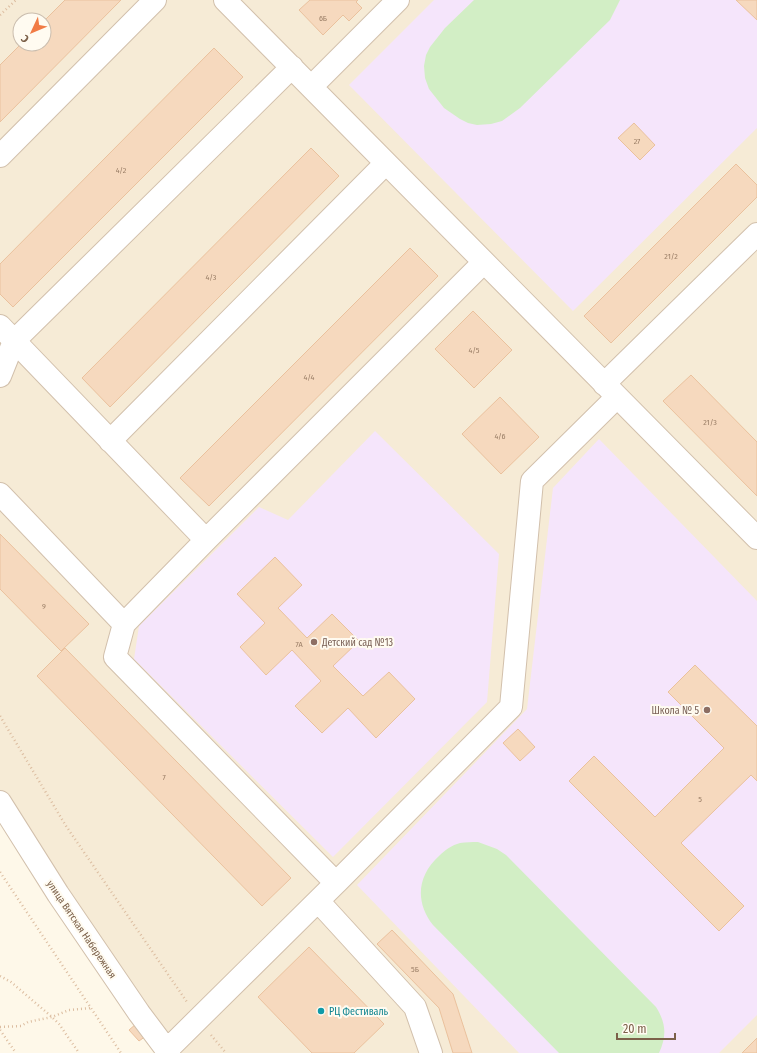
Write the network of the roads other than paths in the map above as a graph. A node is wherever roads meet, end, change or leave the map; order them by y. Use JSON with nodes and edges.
{"nodes":[{"id":1,"x":155,"y":0,"type":"edge"},
{"id":2,"x":225,"y":0,"type":"edge"},
{"id":3,"x":398,"y":0,"type":"edge"},
{"id":4,"x":292,"y":67,"type":"junction"},
{"id":5,"x":310,"y":87,"type":"junction"},
{"id":6,"x":0,"y":156,"type":"edge"},
{"id":7,"x":386,"y":163,"type":"junction"},
{"id":8,"x":757,"y":234,"type":"edge"},
{"id":9,"x":484,"y":262,"type":"junction"},
{"id":10,"x":7,"y":334,"type":"edge"},
{"id":11,"x":0,"y":376,"type":"edge"},
{"id":12,"x":611,"y":391,"type":"junction"},
{"id":13,"x":110,"y":441,"type":"junction"},
{"id":14,"x":0,"y":494,"type":"edge"},
{"id":15,"x":757,"y":538,"type":"edge"},
{"id":16,"x":206,"y":540,"type":"junction"},
{"id":17,"x":124,"y":624,"type":"junction"},
{"id":18,"x":0,"y":802,"type":"edge"},
{"id":19,"x":336,"y":883,"type":"junction"},
{"id":20,"x":318,"y":902,"type":"junction"},
{"id":21,"x":168,"y":1052,"type":"edge"},
{"id":22,"x":431,"y":1053,"type":"edge"}],
"edges":[{"from":1,"to":6,"type":"street"},
{"from":2,"to":4,"type":"street"},
{"from":3,"to":5,"type":"street"},
{"from":4,"to":5,"type":"street"},
{"from":4,"to":10,"type":"street"},
{"from":5,"to":7,"type":"street"},
{"from":7,"to":9,"type":"street"},
{"from":7,"to":13,"type":"street"},
{"from":8,"to":12,"type":"street"},
{"from":9,"to":12,"type":"street"},
{"from":9,"to":16,"type":"street"},
{"from":10,"to":11,"type":"street"},
{"from":10,"to":13,"type":"street"},
{"from":12,"to":15,"type":"street"},
{"from":12,"to":19,"type":"street"},
{"from":13,"to":16,"type":"street"},
{"from":14,"to":17,"type":"street"},
{"from":16,"to":17,"type":"street"},
{"from":17,"to":19,"type":"street"},
{"from":18,"to":21,"type":"street","name":"улица Вятская Набережная"},
{"from":19,"to":20,"type":"street"},
{"from":20,"to":21,"type":"street"},
{"from":20,"to":22,"type":"street"}]}
